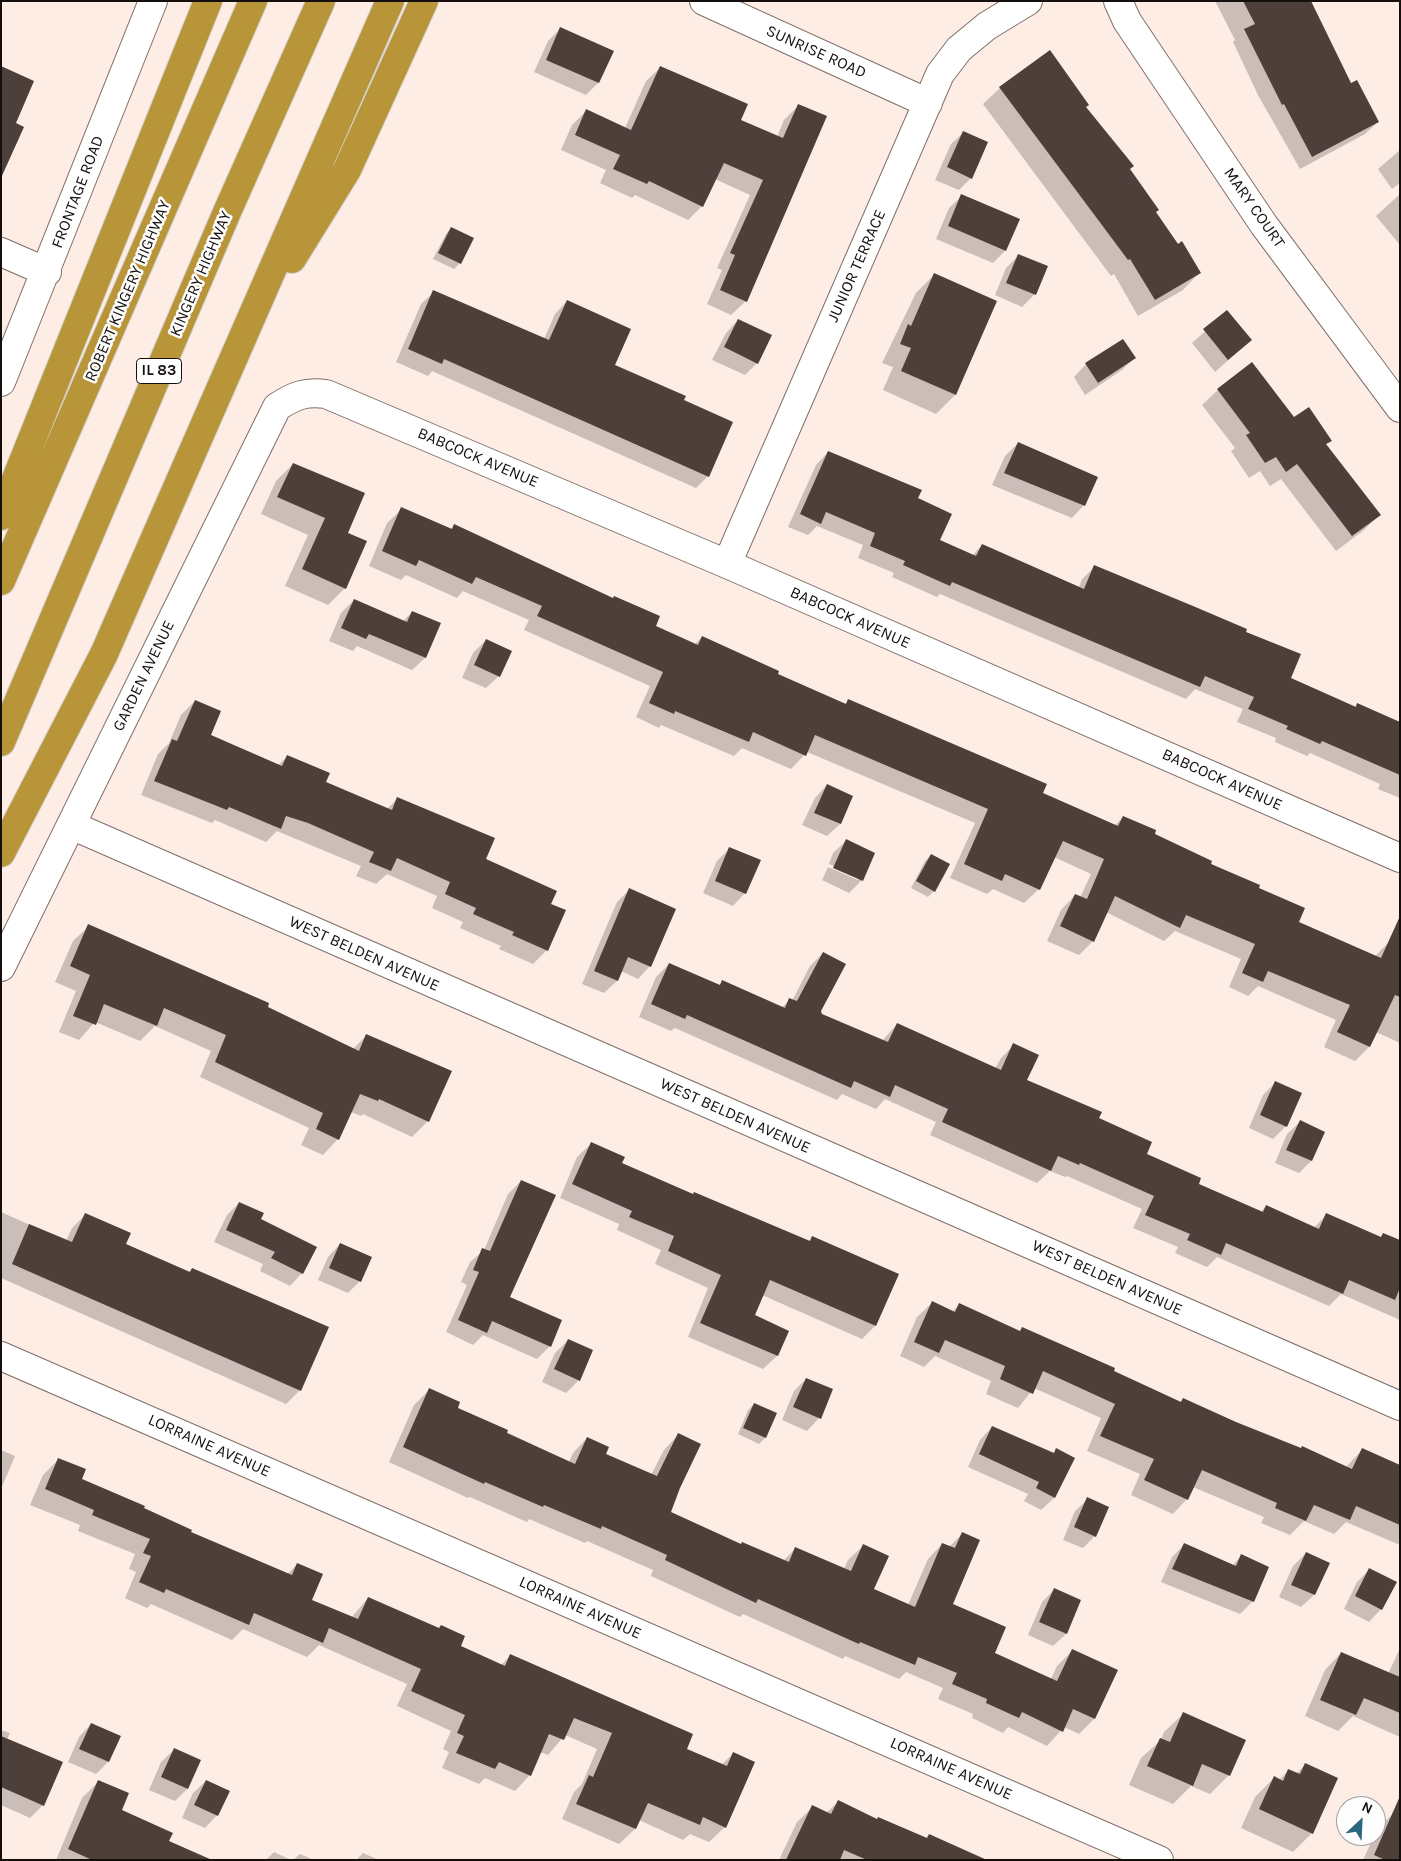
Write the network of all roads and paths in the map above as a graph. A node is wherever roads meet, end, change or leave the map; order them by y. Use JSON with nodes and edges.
{"nodes":[{"id":1,"x":153,"y":1,"type":"edge"},
{"id":2,"x":208,"y":1,"type":"edge"},
{"id":3,"x":253,"y":1,"type":"edge"},
{"id":4,"x":321,"y":1,"type":"edge"},
{"id":5,"x":390,"y":1,"type":"edge"},
{"id":6,"x":424,"y":1,"type":"edge"},
{"id":7,"x":704,"y":1,"type":"edge"},
{"id":8,"x":1028,"y":1,"type":"edge"},
{"id":9,"x":1118,"y":1,"type":"edge"},
{"id":10,"x":928,"y":103,"type":"junction"},
{"id":11,"x":1,"y":252,"type":"edge"},
{"id":12,"x":47,"y":272,"type":"junction"},
{"id":13,"x":238,"y":348,"type":"junction"},
{"id":14,"x":1,"y":382,"type":"edge"},
{"id":15,"x":297,"y":394,"type":"joint"},
{"id":16,"x":1400,"y":408,"type":"edge"},
{"id":17,"x":1,"y":516,"type":"edge"},
{"id":18,"x":727,"y":564,"type":"junction"},
{"id":19,"x":1,"y":581,"type":"edge"},
{"id":20,"x":1,"y":742,"type":"edge"},
{"id":21,"x":71,"y":825,"type":"junction"},
{"id":22,"x":1,"y":853,"type":"edge"},
{"id":23,"x":1400,"y":858,"type":"edge"},
{"id":24,"x":1,"y":967,"type":"edge"},
{"id":25,"x":1,"y":1356,"type":"edge"},
{"id":26,"x":1400,"y":1406,"type":"edge"},
{"id":27,"x":1159,"y":1860,"type":"edge"}],
"edges":[{"from":1,"to":12,"type":"street","name":"FRONTAGE ROAD"},
{"from":2,"to":17,"type":"highway"},
{"from":3,"to":19,"type":"highway","name":"ROBERT KINGERY HIGHWAY"},
{"from":4,"to":20,"type":"highway","name":"KINGERY HIGHWAY","number":"IL 83"},
{"from":5,"to":13,"type":"highway"},
{"from":6,"to":13,"type":"highway"},
{"from":7,"to":10,"type":"street","name":"SUNRISE ROAD"},
{"from":8,"to":10,"type":"street","name":"JUNIOR TERRACE"},
{"from":9,"to":16,"type":"street","name":"MARY COURT"},
{"from":10,"to":18,"type":"street","name":"JUNIOR TERRACE"},
{"from":11,"to":12,"type":"street"},
{"from":12,"to":14,"type":"street","name":"FRONTAGE ROAD"},
{"from":13,"to":22,"type":"highway"},
{"from":15,"to":18,"type":"street","name":"BABCOCK AVENUE"},
{"from":15,"to":21,"type":"street","name":"GARDEN AVENUE"},
{"from":18,"to":23,"type":"street","name":"BABCOCK AVENUE"},
{"from":21,"to":24,"type":"street","name":"GARDEN AVENUE"},
{"from":21,"to":26,"type":"street","name":"WEST BELDEN AVENUE"},
{"from":25,"to":27,"type":"street","name":"LORRAINE AVENUE"}]}
